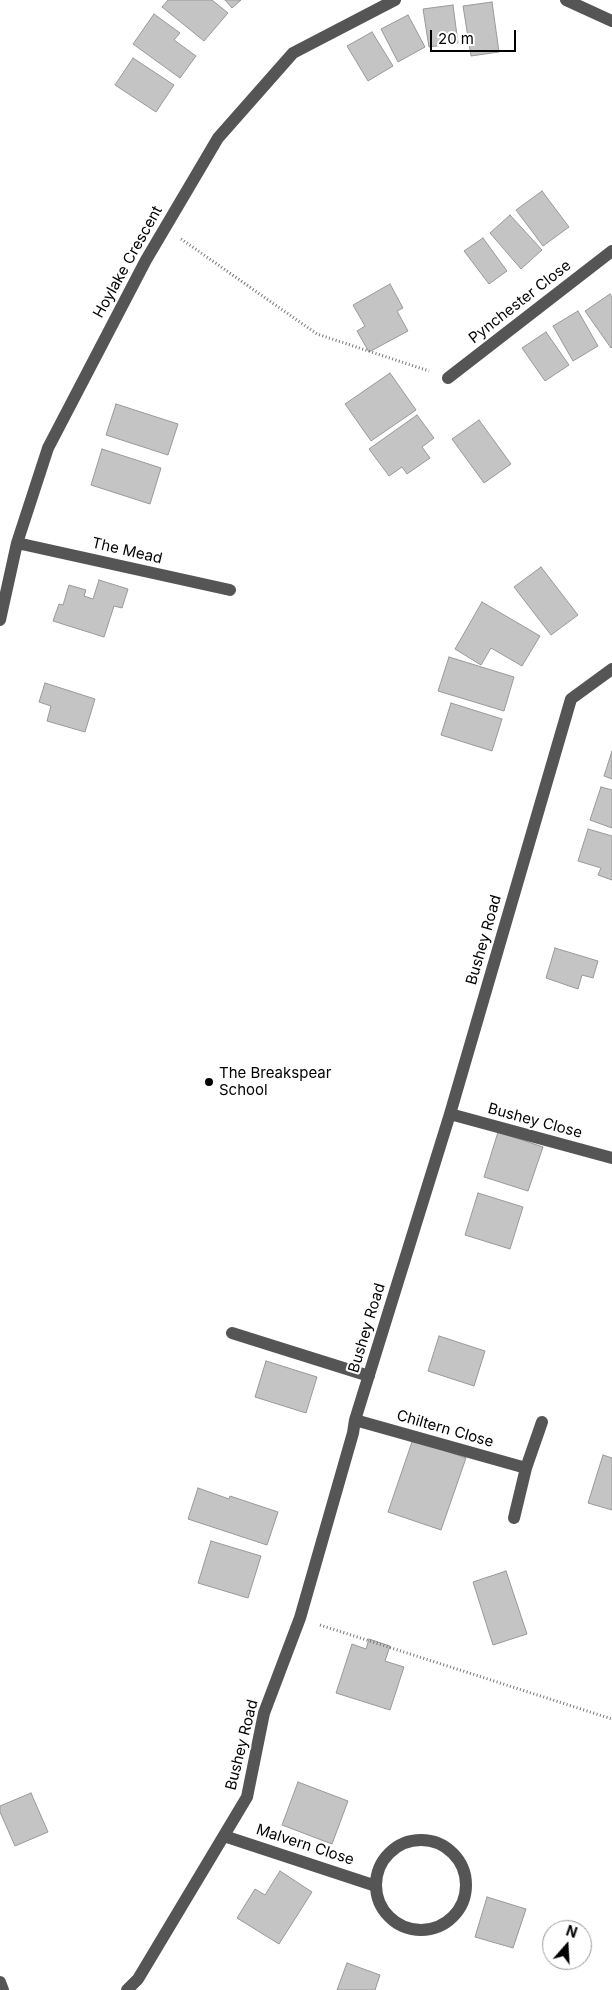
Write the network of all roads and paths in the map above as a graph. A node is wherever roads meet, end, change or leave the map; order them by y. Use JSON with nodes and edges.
{"nodes":[{"id":1,"x":395,"y":0,"type":"edge"},
{"id":2,"x":566,"y":0,"type":"edge"},
{"id":3,"x":612,"y":21,"type":"edge"},
{"id":4,"x":164,"y":228,"type":"junction"},
{"id":5,"x":612,"y":251,"type":"edge"},
{"id":6,"x":448,"y":378,"type":"joint"},
{"id":7,"x":17,"y":543,"type":"junction"},
{"id":8,"x":230,"y":590,"type":"dead end"},
{"id":9,"x":0,"y":620,"type":"edge"},
{"id":10,"x":612,"y":669,"type":"edge"},
{"id":11,"x":450,"y":1114,"type":"junction"},
{"id":12,"x":612,"y":1158,"type":"edge"},
{"id":13,"x":232,"y":1333,"type":"dead end"},
{"id":14,"x":369,"y":1376,"type":"junction"},
{"id":15,"x":355,"y":1420,"type":"junction"},
{"id":16,"x":542,"y":1422,"type":"dead end"},
{"id":17,"x":526,"y":1468,"type":"junction"},
{"id":18,"x":514,"y":1518,"type":"dead end"},
{"id":19,"x":300,"y":1618,"type":"junction"},
{"id":20,"x":612,"y":1720,"type":"edge"},
{"id":21,"x":224,"y":1836,"type":"junction"},
{"id":22,"x":376,"y":1886,"type":"junction"},
{"id":23,"x":0,"y":1982,"type":"edge"},
{"id":24,"x":3,"y":1990,"type":"edge"},
{"id":25,"x":127,"y":1990,"type":"edge"}],
"edges":[{"from":1,"to":4,"type":"street","name":"Hoylake Crescent"},
{"from":2,"to":3,"type":"street"},
{"from":4,"to":6,"type":"path"},
{"from":4,"to":7,"type":"street","name":"Hoylake Crescent"},
{"from":5,"to":6,"type":"street","name":"Pynchester Close"},
{"from":7,"to":8,"type":"street","name":"The Mead"},
{"from":7,"to":9,"type":"street","name":"Hoylake Crescent"},
{"from":10,"to":11,"type":"street","name":"Bushey Road"},
{"from":11,"to":12,"type":"street","name":"Bushey Close"},
{"from":11,"to":14,"type":"street","name":"Bushey Road"},
{"from":13,"to":14,"type":"street"},
{"from":14,"to":15,"type":"street","name":"Bushey Road"},
{"from":15,"to":17,"type":"street","name":"Chiltern Close"},
{"from":15,"to":19,"type":"street","name":"Bushey Road"},
{"from":16,"to":17,"type":"street"},
{"from":17,"to":18,"type":"street"},
{"from":19,"to":20,"type":"path"},
{"from":19,"to":21,"type":"street","name":"Bushey Road"},
{"from":21,"to":22,"type":"street","name":"Malvern Close"},
{"from":21,"to":25,"type":"street","name":"Bushey Road"},
{"from":22,"to":22,"type":"street"},
{"from":23,"to":24,"type":"street"}]}
